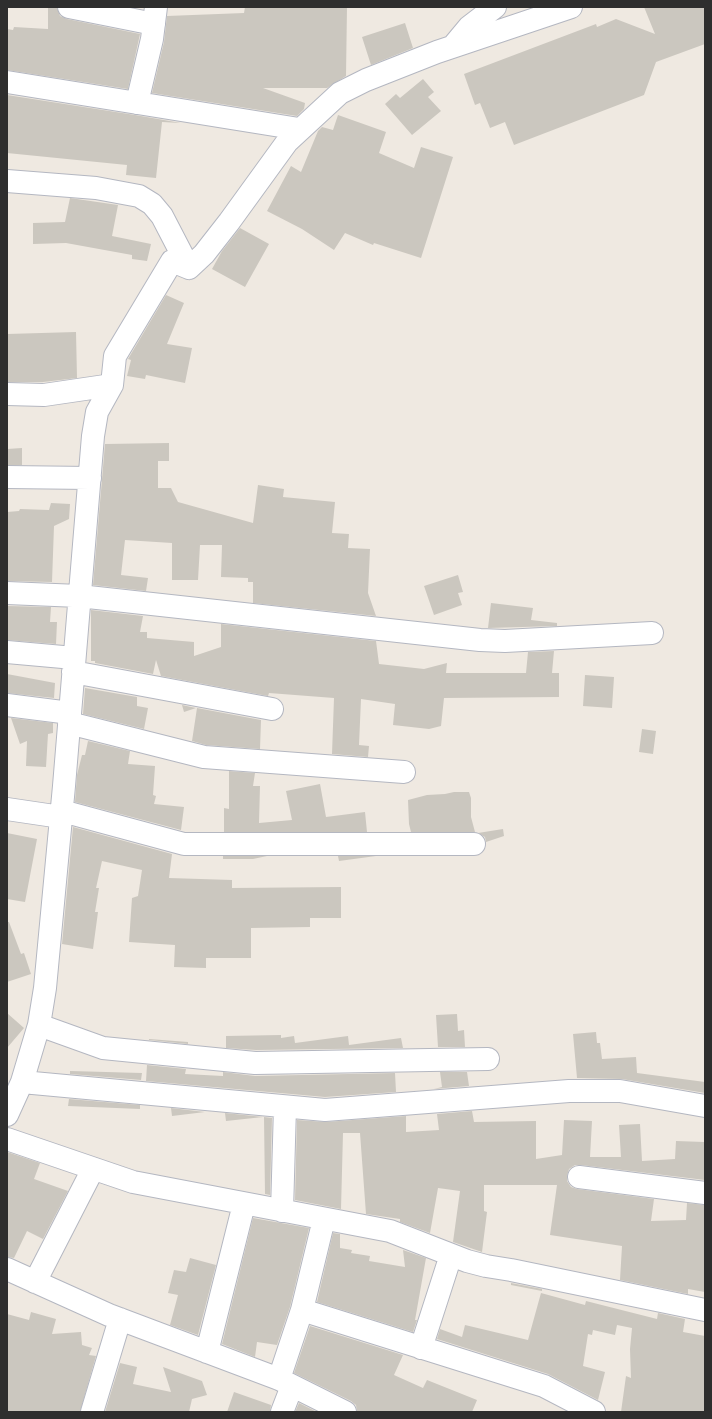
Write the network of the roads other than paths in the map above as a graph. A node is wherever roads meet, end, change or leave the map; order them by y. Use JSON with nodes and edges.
{"nodes":[{"id":1,"x":69,"y":7,"type":"edge"},
{"id":2,"x":495,"y":7,"type":"edge"},
{"id":3,"x":571,"y":7,"type":"edge"},
{"id":4,"x":155,"y":15,"type":"edge"},
{"id":5,"x":452,"y":47,"type":"junction"},
{"id":6,"x":7,"y":82,"type":"edge"},
{"id":7,"x":137,"y":102,"type":"junction"},
{"id":8,"x":300,"y":129,"type":"junction"},
{"id":9,"x":7,"y":181,"type":"edge"},
{"id":10,"x":189,"y":268,"type":"junction"},
{"id":11,"x":112,"y":385,"type":"junction"},
{"id":12,"x":7,"y":394,"type":"edge"},
{"id":13,"x":7,"y":477,"type":"edge"},
{"id":14,"x":90,"y":478,"type":"junction"},
{"id":15,"x":7,"y":593,"type":"edge"},
{"id":16,"x":79,"y":596,"type":"junction"},
{"id":17,"x":652,"y":633,"type":"dead end"},
{"id":18,"x":7,"y":652,"type":"edge"},
{"id":19,"x":74,"y":665,"type":"junction"},
{"id":20,"x":7,"y":705,"type":"edge"},
{"id":21,"x":272,"y":709,"type":"dead end"},
{"id":22,"x":69,"y":718,"type":"junction"},
{"id":23,"x":404,"y":772,"type":"dead end"},
{"id":24,"x":7,"y":809,"type":"edge"},
{"id":25,"x":61,"y":814,"type":"junction"},
{"id":26,"x":474,"y":844,"type":"dead end"},
{"id":27,"x":39,"y":1025,"type":"junction"},
{"id":28,"x":488,"y":1059,"type":"dead end"},
{"id":29,"x":12,"y":1097,"type":"edge"},
{"id":30,"x":705,"y":1106,"type":"edge"},
{"id":31,"x":285,"y":1107,"type":"junction"},
{"id":32,"x":7,"y":1139,"type":"edge"},
{"id":33,"x":93,"y":1169,"type":"junction"},
{"id":34,"x":579,"y":1177,"type":"dead end"},
{"id":35,"x":705,"y":1193,"type":"edge"},
{"id":36,"x":244,"y":1204,"type":"junction"},
{"id":37,"x":282,"y":1211,"type":"junction"},
{"id":38,"x":324,"y":1219,"type":"junction"},
{"id":39,"x":451,"y":1255,"type":"junction"},
{"id":40,"x":7,"y":1269,"type":"edge"},
{"id":41,"x":36,"y":1282,"type":"junction"},
{"id":42,"x":302,"y":1310,"type":"junction"},
{"id":43,"x":705,"y":1310,"type":"edge"},
{"id":44,"x":120,"y":1319,"type":"junction"},
{"id":45,"x":421,"y":1348,"type":"junction"},
{"id":46,"x":207,"y":1352,"type":"junction"},
{"id":47,"x":285,"y":1382,"type":"junction"},
{"id":48,"x":92,"y":1412,"type":"edge"},
{"id":49,"x":282,"y":1412,"type":"edge"},
{"id":50,"x":345,"y":1412,"type":"edge"},
{"id":51,"x":594,"y":1412,"type":"edge"}],
"edges":[{"from":1,"to":4,"type":"street"},
{"from":2,"to":5,"type":"street"},
{"from":3,"to":5,"type":"street"},
{"from":4,"to":7,"type":"street"},
{"from":5,"to":8,"type":"street"},
{"from":6,"to":7,"type":"street"},
{"from":7,"to":8,"type":"street"},
{"from":8,"to":10,"type":"street"},
{"from":9,"to":10,"type":"street"},
{"from":10,"to":11,"type":"street"},
{"from":11,"to":12,"type":"street"},
{"from":11,"to":14,"type":"street"},
{"from":13,"to":14,"type":"street"},
{"from":14,"to":16,"type":"street"},
{"from":15,"to":16,"type":"street"},
{"from":16,"to":17,"type":"street"},
{"from":16,"to":19,"type":"street"},
{"from":18,"to":19,"type":"street"},
{"from":19,"to":21,"type":"street"},
{"from":19,"to":22,"type":"street"},
{"from":20,"to":22,"type":"street"},
{"from":22,"to":23,"type":"street"},
{"from":22,"to":25,"type":"street"},
{"from":24,"to":25,"type":"street"},
{"from":25,"to":26,"type":"street"},
{"from":25,"to":27,"type":"street"},
{"from":27,"to":28,"type":"street"},
{"from":27,"to":29,"type":"street"},
{"from":29,"to":31,"type":"street"},
{"from":30,"to":31,"type":"street"},
{"from":31,"to":37,"type":"street"},
{"from":32,"to":33,"type":"street"},
{"from":33,"to":36,"type":"street"},
{"from":33,"to":41,"type":"street"},
{"from":34,"to":35,"type":"street"},
{"from":36,"to":37,"type":"street"},
{"from":36,"to":46,"type":"street"},
{"from":37,"to":38,"type":"street"},
{"from":38,"to":39,"type":"street"},
{"from":38,"to":42,"type":"street"},
{"from":39,"to":43,"type":"street"},
{"from":39,"to":45,"type":"street"},
{"from":40,"to":41,"type":"street"},
{"from":41,"to":44,"type":"street"},
{"from":42,"to":45,"type":"street"},
{"from":42,"to":47,"type":"street"},
{"from":44,"to":46,"type":"street"},
{"from":44,"to":48,"type":"street"},
{"from":45,"to":51,"type":"street"},
{"from":46,"to":47,"type":"street"},
{"from":47,"to":49,"type":"street"},
{"from":47,"to":50,"type":"street"}]}
